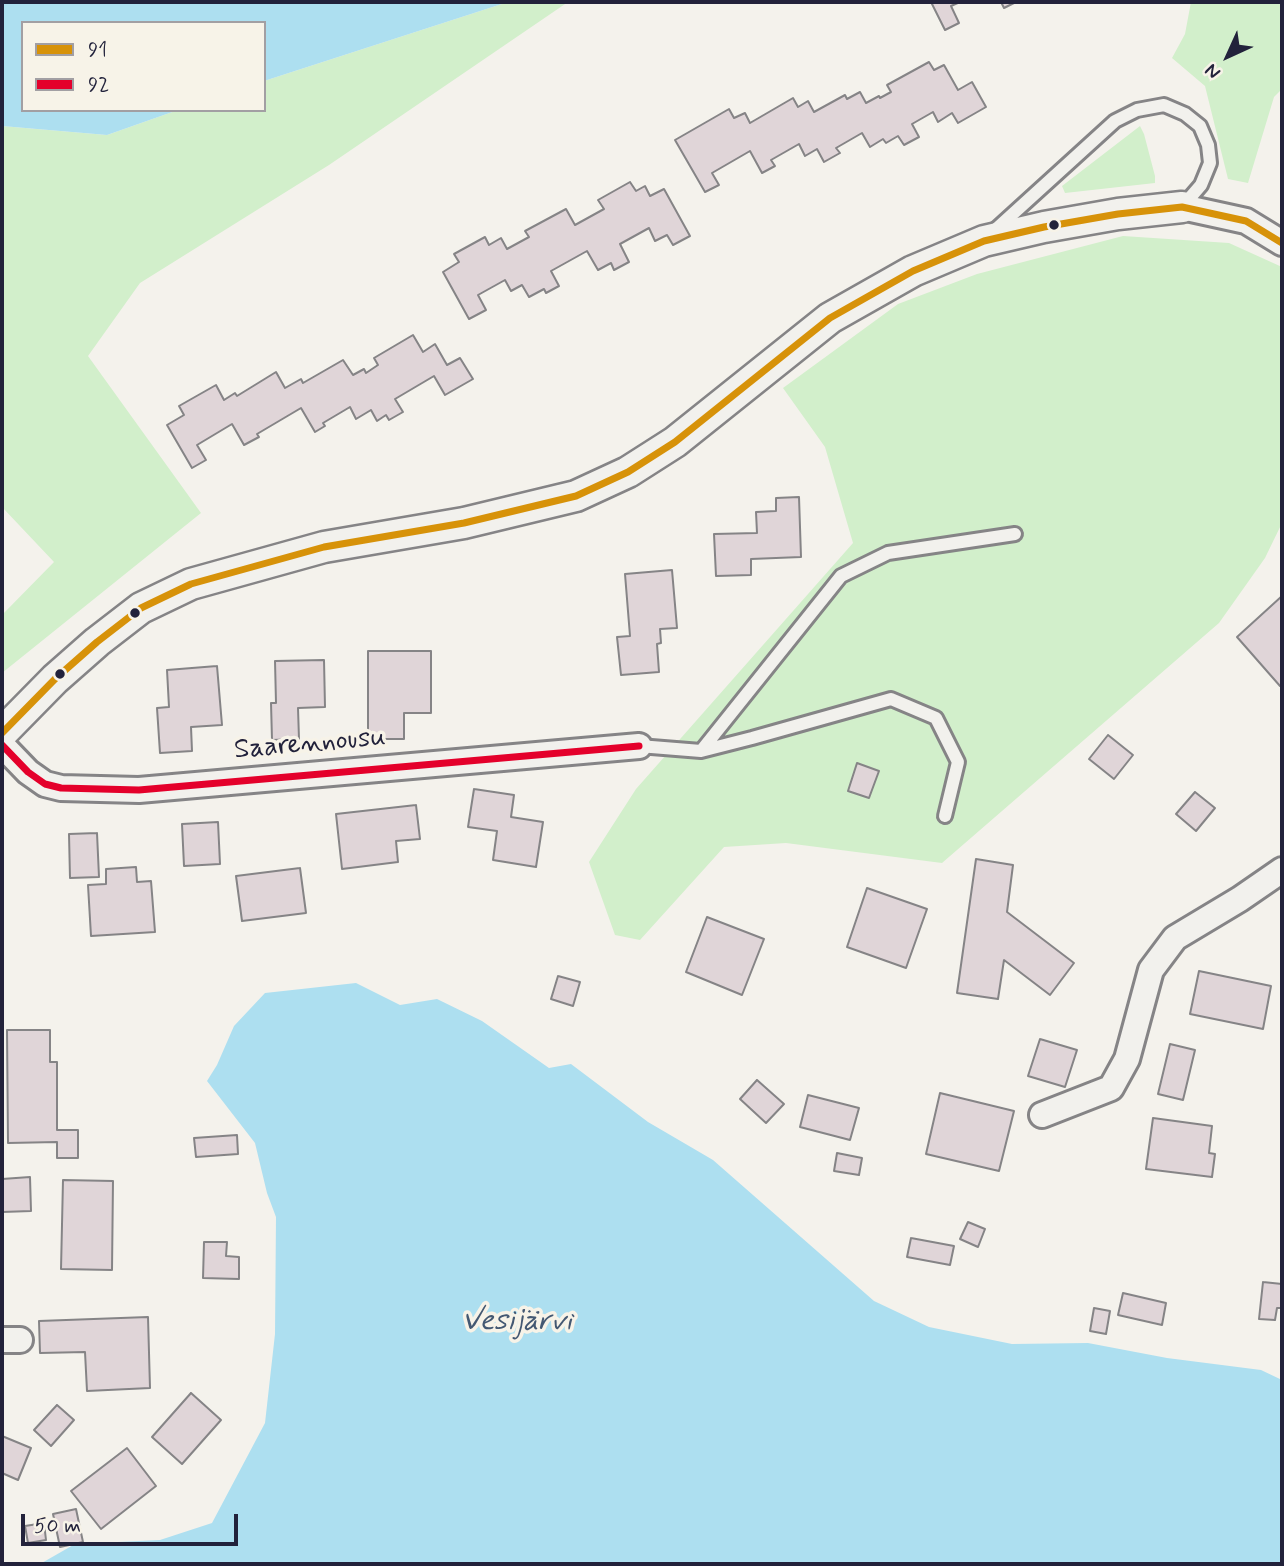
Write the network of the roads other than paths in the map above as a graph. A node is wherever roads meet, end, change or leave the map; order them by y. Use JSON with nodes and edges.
{"nodes":[{"id":1,"x":1182,"y":208,"type":"junction"},
{"id":2,"x":984,"y":241,"type":"junction"},
{"id":3,"x":1282,"y":243,"type":"edge"},
{"id":4,"x":1015,"y":534,"type":"dead end"},
{"id":5,"x":2,"y":733,"type":"edge"},
{"id":6,"x":2,"y":745,"type":"edge"},
{"id":7,"x":639,"y":746,"type":"joint"},
{"id":8,"x":701,"y":751,"type":"junction"},
{"id":9,"x":945,"y":816,"type":"dead end"},
{"id":10,"x":1282,"y":870,"type":"edge"},
{"id":11,"x":1042,"y":1115,"type":"dead end"}],
"edges":[{"from":1,"to":2,"type":"street"},
{"from":1,"to":2,"type":"lane"},
{"from":1,"to":3,"type":"street"},
{"from":2,"to":5,"type":"street"},
{"from":4,"to":8,"type":"lane"},
{"from":6,"to":7,"type":"street","name":"Saarennousu"},
{"from":7,"to":8,"type":"lane"},
{"from":8,"to":9,"type":"lane"},
{"from":10,"to":11,"type":"street"}]}
